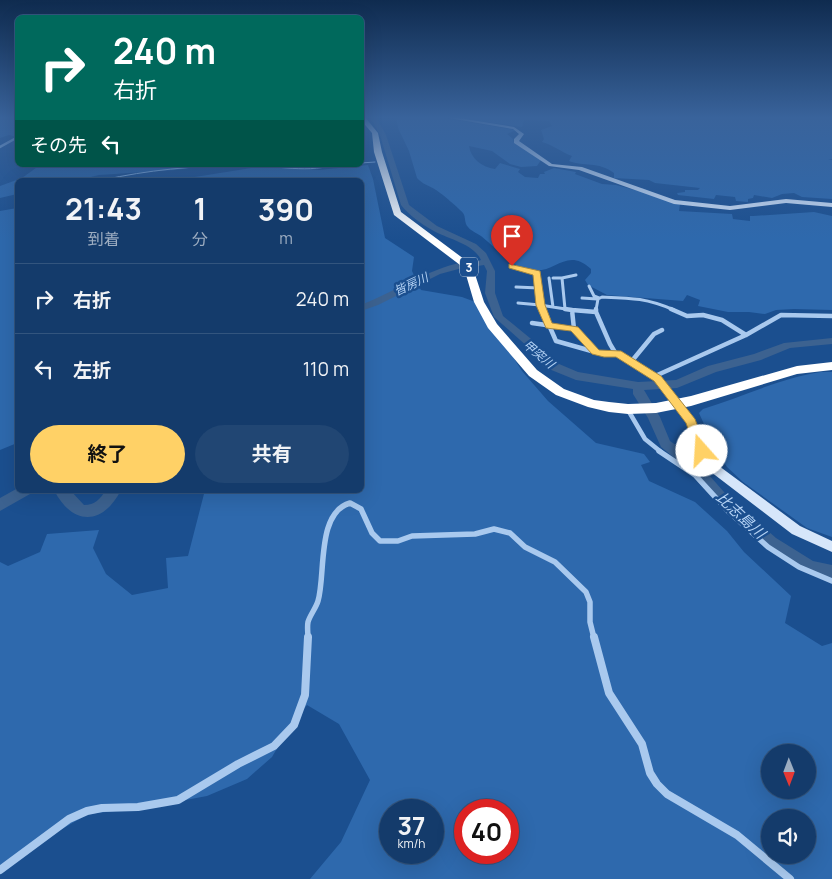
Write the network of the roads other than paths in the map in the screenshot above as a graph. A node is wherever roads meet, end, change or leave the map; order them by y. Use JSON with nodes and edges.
{"nodes":[{"id":1,"x":380,"y":158,"type":"edge"},
{"id":2,"x":540,"y":158,"type":"edge"},
{"id":3,"x":832,"y":205,"type":"edge"},
{"id":4,"x":512,"y":266,"type":"dead end"},
{"id":5,"x":570,"y":270,"type":"dead end"},
{"id":6,"x":562,"y":278,"type":"junction"},
{"id":7,"x":516,"y":286,"type":"dead end"},
{"id":8,"x":589,"y":286,"type":"dead end"},
{"id":9,"x":539,"y":288,"type":"junction"},
{"id":10,"x":582,"y":298,"type":"dead end"},
{"id":11,"x":598,"y":299,"type":"junction"},
{"id":12,"x":518,"y":303,"type":"dead end"},
{"id":13,"x":540,"y":305,"type":"junction"},
{"id":14,"x":553,"y":307,"type":"junction"},
{"id":15,"x":565,"y":309,"type":"junction"},
{"id":16,"x":572,"y":310,"type":"junction"},
{"id":17,"x":596,"y":312,"type":"junction"},
{"id":18,"x":832,"y":316,"type":"edge"},
{"id":19,"x":532,"y":323,"type":"dead end"},
{"id":20,"x":549,"y":326,"type":"junction"},
{"id":21,"x":574,"y":329,"type":"junction"},
{"id":22,"x":662,"y":330,"type":"dead end"},
{"id":23,"x":746,"y":335,"type":"junction"},
{"id":24,"x":596,"y":352,"type":"junction"},
{"id":25,"x":616,"y":354,"type":"junction"},
{"id":26,"x":631,"y":362,"type":"junction"},
{"id":27,"x":832,"y":366,"type":"edge"},
{"id":28,"x":655,"y":378,"type":"junction"},
{"id":29,"x":675,"y":401,"type":"junction"},
{"id":30,"x":628,"y":409,"type":"junction"},
{"id":31,"x":832,"y":546,"type":"edge"},
{"id":32,"x":832,"y":581,"type":"edge"},
{"id":33,"x":0,"y":870,"type":"edge"},
{"id":34,"x":790,"y":879,"type":"edge"}],
"edges":[{"from":1,"to":30,"type":"highway","number":"3"},
{"from":2,"to":3,"type":"street"},
{"from":4,"to":9,"type":"street"},
{"from":5,"to":6,"type":"street"},
{"from":6,"to":14,"type":"street"},
{"from":6,"to":15,"type":"street"},
{"from":7,"to":9,"type":"street"},
{"from":8,"to":11,"type":"street"},
{"from":9,"to":13,"type":"street"},
{"from":10,"to":11,"type":"street"},
{"from":11,"to":17,"type":"street"},
{"from":11,"to":23,"type":"street"},
{"from":12,"to":13,"type":"street"},
{"from":13,"to":14,"type":"street"},
{"from":13,"to":20,"type":"street"},
{"from":14,"to":15,"type":"street"},
{"from":15,"to":16,"type":"street"},
{"from":16,"to":17,"type":"street"},
{"from":16,"to":21,"type":"street"},
{"from":17,"to":25,"type":"street"},
{"from":18,"to":23,"type":"street"},
{"from":19,"to":20,"type":"street"},
{"from":20,"to":21,"type":"street"},
{"from":20,"to":24,"type":"street"},
{"from":21,"to":24,"type":"street"},
{"from":22,"to":26,"type":"street"},
{"from":23,"to":28,"type":"street"},
{"from":24,"to":25,"type":"street"},
{"from":25,"to":26,"type":"street"},
{"from":26,"to":28,"type":"street"},
{"from":27,"to":29,"type":"highway","number":"3"},
{"from":28,"to":29,"type":"street"},
{"from":29,"to":30,"type":"highway","number":"3"},
{"from":29,"to":31,"type":"street"},
{"from":30,"to":32,"type":"street"},
{"from":33,"to":34,"type":"street"}]}
